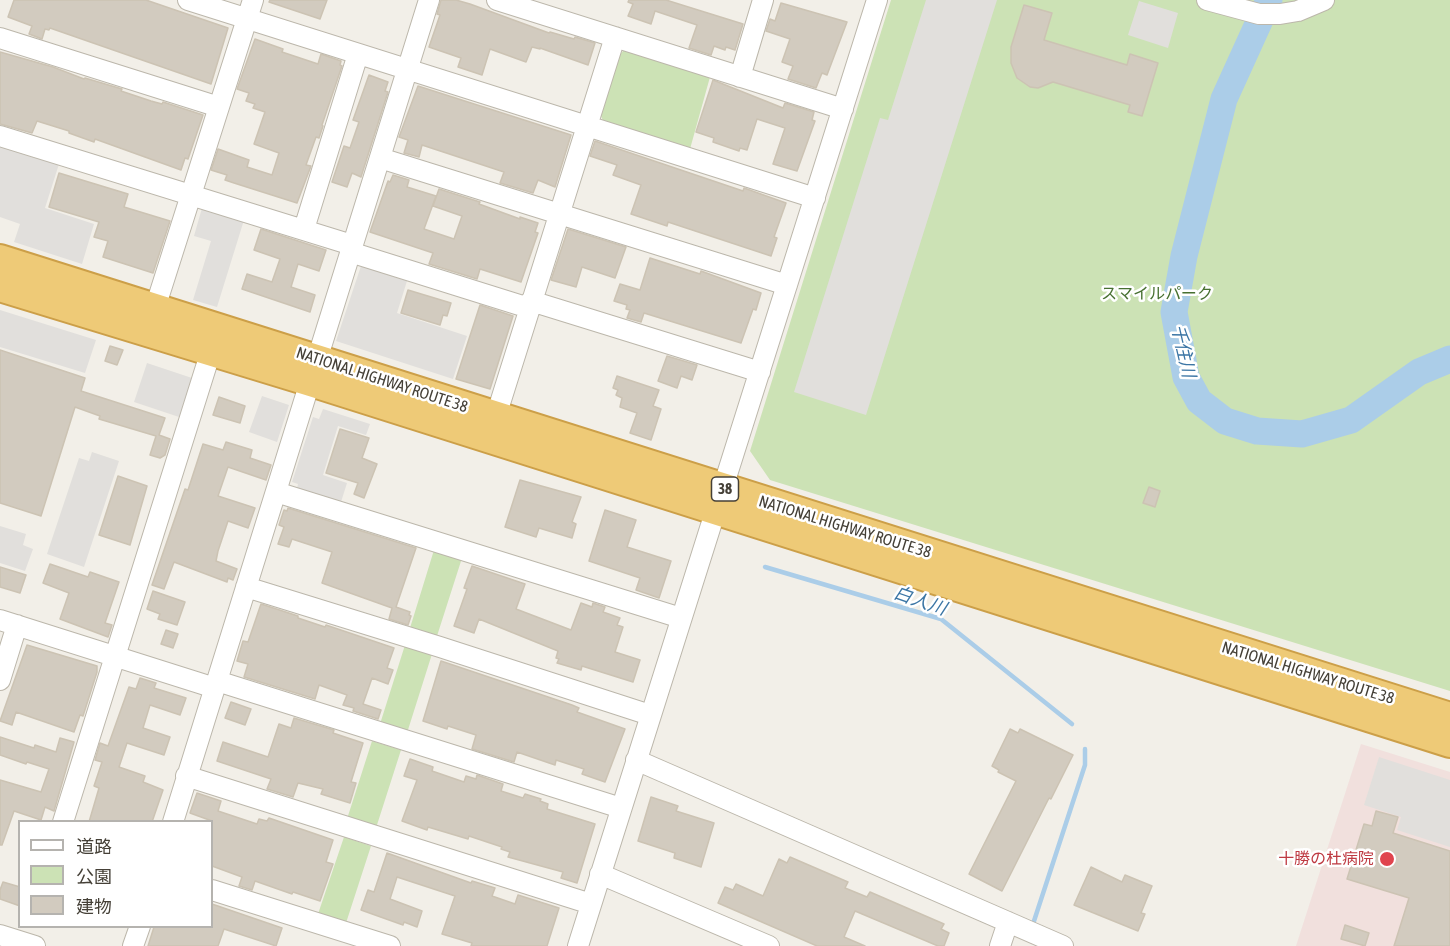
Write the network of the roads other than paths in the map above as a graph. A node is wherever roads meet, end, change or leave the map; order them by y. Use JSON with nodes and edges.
{"nodes":[{"id":1,"x":188,"y":0,"type":"edge"},
{"id":2,"x":429,"y":0,"type":"edge"},
{"id":3,"x":497,"y":0,"type":"edge"},
{"id":4,"x":763,"y":0,"type":"edge"},
{"id":5,"x":877,"y":0,"type":"edge"},
{"id":6,"x":1207,"y":0,"type":"edge"},
{"id":7,"x":1324,"y":0,"type":"edge"},
{"id":8,"x":519,"y":3,"type":"edge"},
{"id":9,"x":250,"y":9,"type":"edge"},
{"id":10,"x":615,"y":37,"type":"junction"},
{"id":11,"x":0,"y":38,"type":"edge"},
{"id":12,"x":358,"y":54,"type":"junction"},
{"id":13,"x":407,"y":70,"type":"junction"},
{"id":14,"x":740,"y":77,"type":"junction"},
{"id":15,"x":219,"y":107,"type":"junction"},
{"id":16,"x":843,"y":109,"type":"junction"},
{"id":17,"x":586,"y":126,"type":"junction"},
{"id":18,"x":0,"y":136,"type":"edge"},
{"id":19,"x":380,"y":158,"type":"junction"},
{"id":20,"x":191,"y":194,"type":"junction"},
{"id":21,"x":815,"y":198,"type":"junction"},
{"id":22,"x":560,"y":214,"type":"junction"},
{"id":23,"x":304,"y":229,"type":"junction"},
{"id":24,"x":351,"y":248,"type":"junction"},
{"id":25,"x":0,"y":259,"type":"edge"},
{"id":26,"x":787,"y":285,"type":"junction"},
{"id":27,"x":0,"y":286,"type":"edge"},
{"id":28,"x":530,"y":305,"type":"junction"},
{"id":29,"x":155,"y":308,"type":"junction"},
{"id":30,"x":211,"y":351,"type":"junction"},
{"id":31,"x":314,"y":371,"type":"junction"},
{"id":32,"x":760,"y":372,"type":"junction"},
{"id":33,"x":496,"y":416,"type":"junction"},
{"id":34,"x":276,"y":492,"type":"junction"},
{"id":35,"x":719,"y":500,"type":"junction"},
{"id":36,"x":246,"y":587,"type":"junction"},
{"id":37,"x":681,"y":618,"type":"junction"},
{"id":38,"x":8,"y":622,"type":"edge"},
{"id":39,"x":115,"y":656,"type":"junction"},
{"id":40,"x":0,"y":680,"type":"edge"},
{"id":41,"x":216,"y":684,"type":"junction"},
{"id":42,"x":650,"y":715,"type":"junction"},
{"id":43,"x":1450,"y":717,"type":"edge"},
{"id":44,"x":1450,"y":743,"type":"edge"},
{"id":45,"x":636,"y":760,"type":"junction"},
{"id":46,"x":186,"y":776,"type":"junction"},
{"id":47,"x":621,"y":808,"type":"junction"},
{"id":48,"x":64,"y":820,"type":"edge"},
{"id":49,"x":174,"y":820,"type":"edge"},
{"id":50,"x":600,"y":874,"type":"junction"},
{"id":51,"x":213,"y":890,"type":"edge"},
{"id":52,"x":591,"y":904,"type":"junction"},
{"id":53,"x":1008,"y":922,"type":"junction"},
{"id":54,"x":140,"y":928,"type":"edge"},
{"id":55,"x":0,"y":935,"type":"edge"},
{"id":56,"x":28,"y":940,"type":"edge"},
{"id":57,"x":134,"y":946,"type":"edge"},
{"id":58,"x":390,"y":946,"type":"edge"},
{"id":59,"x":578,"y":946,"type":"edge"},
{"id":60,"x":769,"y":946,"type":"edge"},
{"id":61,"x":1000,"y":946,"type":"edge"},
{"id":62,"x":1063,"y":946,"type":"edge"}],
"edges":[{"from":1,"to":9,"type":"street"},
{"from":2,"to":13,"type":"street"},
{"from":3,"to":8,"type":"street"},
{"from":4,"to":14,"type":"street"},
{"from":5,"to":16,"type":"street"},
{"from":6,"to":7,"type":"street"},
{"from":8,"to":10,"type":"street"},
{"from":9,"to":12,"type":"street"},
{"from":9,"to":15,"type":"street"},
{"from":10,"to":14,"type":"street"},
{"from":10,"to":17,"type":"street"},
{"from":11,"to":15,"type":"street"},
{"from":12,"to":13,"type":"street"},
{"from":12,"to":23,"type":"street"},
{"from":13,"to":17,"type":"street"},
{"from":13,"to":19,"type":"street"},
{"from":14,"to":16,"type":"street"},
{"from":15,"to":20,"type":"street"},
{"from":16,"to":21,"type":"street"},
{"from":17,"to":21,"type":"street"},
{"from":17,"to":22,"type":"street"},
{"from":18,"to":20,"type":"street"},
{"from":19,"to":22,"type":"street"},
{"from":19,"to":24,"type":"street"},
{"from":20,"to":23,"type":"street"},
{"from":20,"to":29,"type":"street"},
{"from":21,"to":26,"type":"street"},
{"from":22,"to":26,"type":"street"},
{"from":22,"to":28,"type":"street"},
{"from":23,"to":24,"type":"street"},
{"from":24,"to":28,"type":"street"},
{"from":24,"to":31,"type":"street"},
{"from":25,"to":29,"type":"highway","name":"NATIONAL HIGHWAY ROUTE 38","number":"38"},
{"from":26,"to":32,"type":"street"},
{"from":27,"to":30,"type":"highway","name":"NATIONAL HIGHWAY ROUTE 38","number":"38"},
{"from":28,"to":32,"type":"street"},
{"from":28,"to":33,"type":"street"},
{"from":29,"to":31,"type":"highway","name":"NATIONAL HIGHWAY ROUTE 38","number":"38"},
{"from":30,"to":31,"type":"highway","name":"NATIONAL HIGHWAY ROUTE 38","number":"38"},
{"from":30,"to":39,"type":"street"},
{"from":31,"to":33,"type":"highway","name":"NATIONAL HIGHWAY ROUTE 38","number":"38"},
{"from":31,"to":34,"type":"street"},
{"from":31,"to":35,"type":"highway","name":"NATIONAL HIGHWAY ROUTE 38","number":"38"},
{"from":32,"to":35,"type":"street"},
{"from":33,"to":35,"type":"highway","name":"NATIONAL HIGHWAY ROUTE 38","number":"38"},
{"from":34,"to":36,"type":"street"},
{"from":34,"to":37,"type":"street"},
{"from":35,"to":37,"type":"street"},
{"from":35,"to":43,"type":"highway","name":"NATIONAL HIGHWAY ROUTE 38","number":"38"},
{"from":35,"to":44,"type":"highway","name":"NATIONAL HIGHWAY ROUTE 38","number":"38"},
{"from":36,"to":41,"type":"street"},
{"from":36,"to":42,"type":"street"},
{"from":37,"to":42,"type":"street"},
{"from":38,"to":39,"type":"street"},
{"from":38,"to":40,"type":"street"},
{"from":39,"to":41,"type":"street"},
{"from":39,"to":48,"type":"street"},
{"from":41,"to":46,"type":"street"},
{"from":41,"to":47,"type":"street"},
{"from":42,"to":45,"type":"street"},
{"from":45,"to":47,"type":"street"},
{"from":45,"to":53,"type":"street"},
{"from":46,"to":49,"type":"street"},
{"from":46,"to":52,"type":"street"},
{"from":47,"to":50,"type":"street"},
{"from":50,"to":52,"type":"street"},
{"from":50,"to":60,"type":"street"},
{"from":51,"to":58,"type":"street"},
{"from":52,"to":59,"type":"street"},
{"from":53,"to":61,"type":"street"},
{"from":53,"to":62,"type":"street"},
{"from":54,"to":57,"type":"street"},
{"from":55,"to":56,"type":"street"}]}
